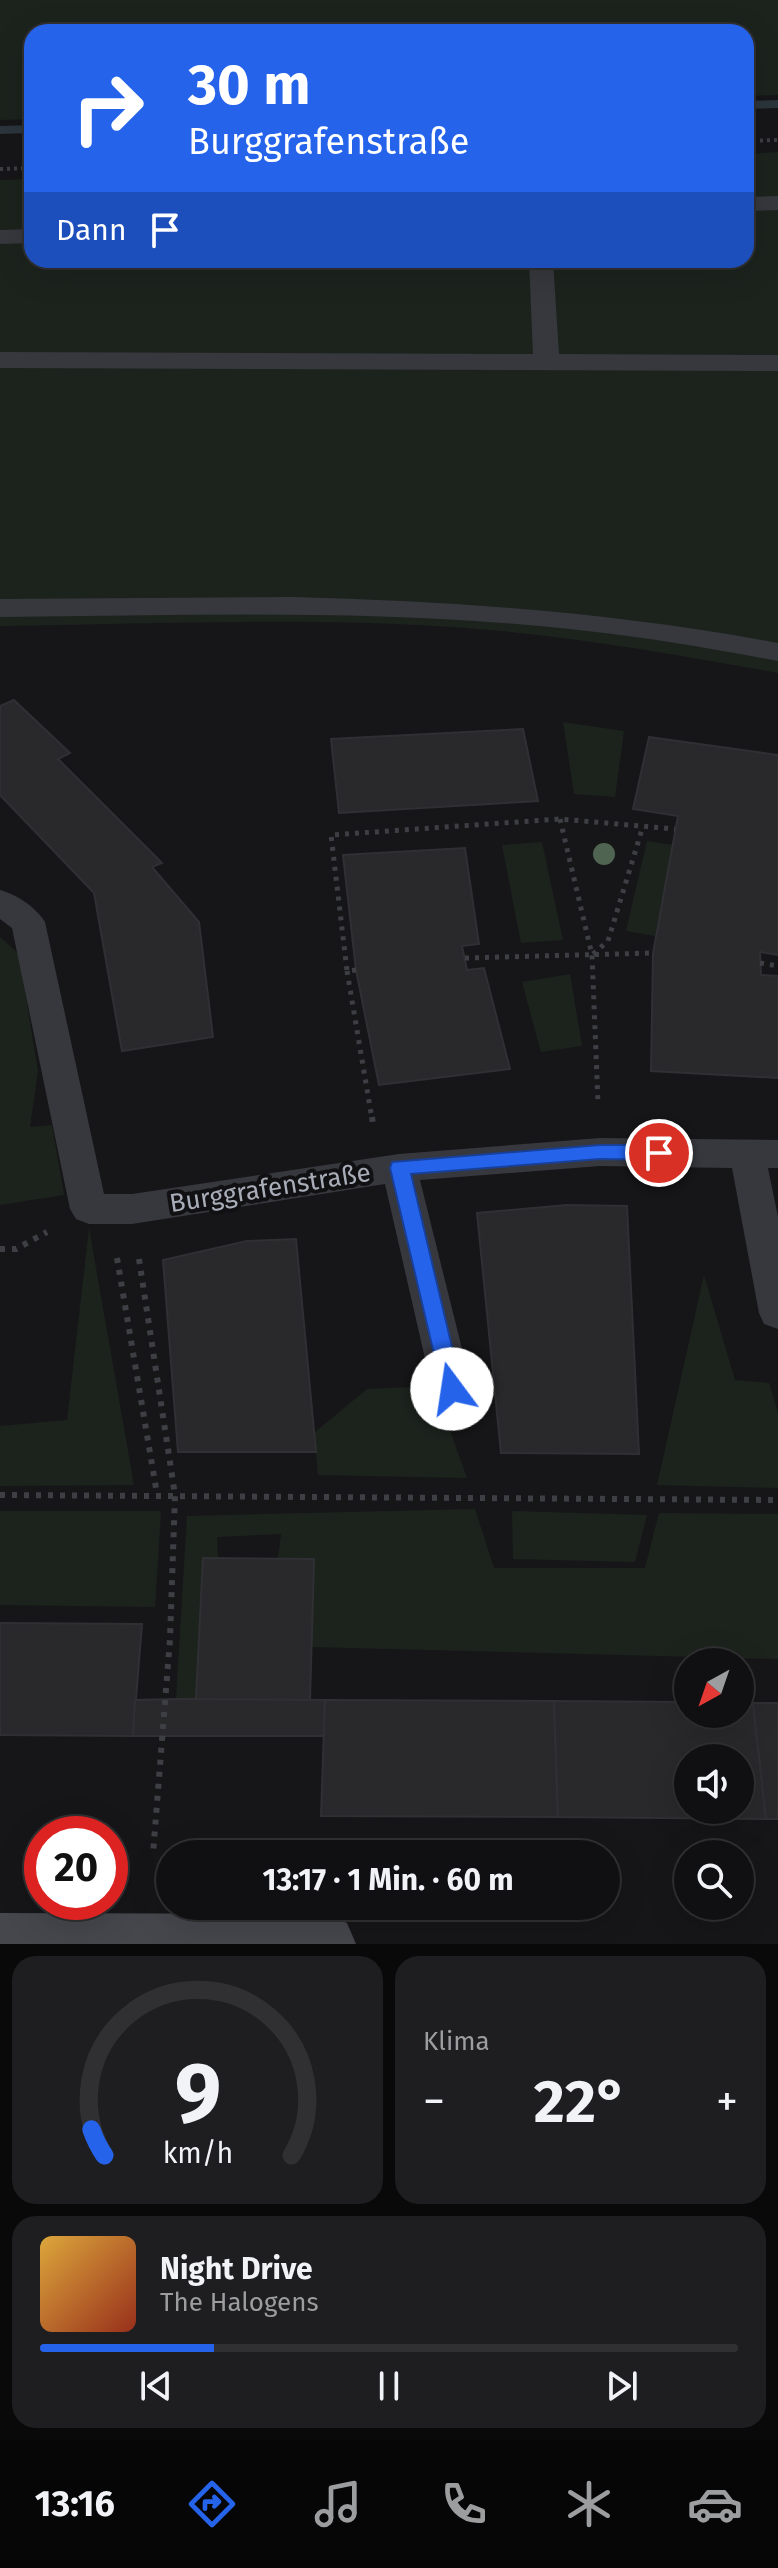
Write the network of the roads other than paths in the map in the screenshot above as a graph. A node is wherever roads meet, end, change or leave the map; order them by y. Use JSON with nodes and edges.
{"nodes":[{"id":1,"x":778,"y":203,"type":"edge"},
{"id":2,"x":754,"y":204,"type":"edge"},
{"id":3,"x":24,"y":236,"type":"edge"},
{"id":4,"x":0,"y":237,"type":"edge"},
{"id":5,"x":541,"y":268,"type":"edge"},
{"id":6,"x":0,"y":360,"type":"edge"},
{"id":7,"x":546,"y":362,"type":"junction"},
{"id":8,"x":778,"y":363,"type":"edge"},
{"id":9,"x":0,"y":608,"type":"edge"},
{"id":10,"x":778,"y":652,"type":"edge"},
{"id":11,"x":0,"y":902,"type":"edge"},
{"id":12,"x":762,"y":1154,"type":"edge"},
{"id":13,"x":390,"y":1169,"type":"junction"},
{"id":14,"x":778,"y":1313,"type":"edge"},
{"id":15,"x":452,"y":1389,"type":"dead end"},
{"id":16,"x":0,"y":1943,"type":"edge"},
{"id":17,"x":275,"y":1944,"type":"edge"},
{"id":18,"x":326,"y":1944,"type":"edge"}],
"edges":[{"from":1,"to":2,"type":"lane"},
{"from":3,"to":4,"type":"lane"},
{"from":5,"to":7,"type":"lane"},
{"from":6,"to":7,"type":"lane"},
{"from":7,"to":8,"type":"lane"},
{"from":9,"to":10,"type":"lane"},
{"from":11,"to":13,"type":"lane","name":"Burggrafenstraße"},
{"from":12,"to":13,"type":"lane","name":"Burggrafenstraße"},
{"from":12,"to":14,"type":"lane"},
{"from":13,"to":15,"type":"lane"},
{"from":16,"to":17,"type":"main road"},
{"from":17,"to":18,"type":"main road"}]}
